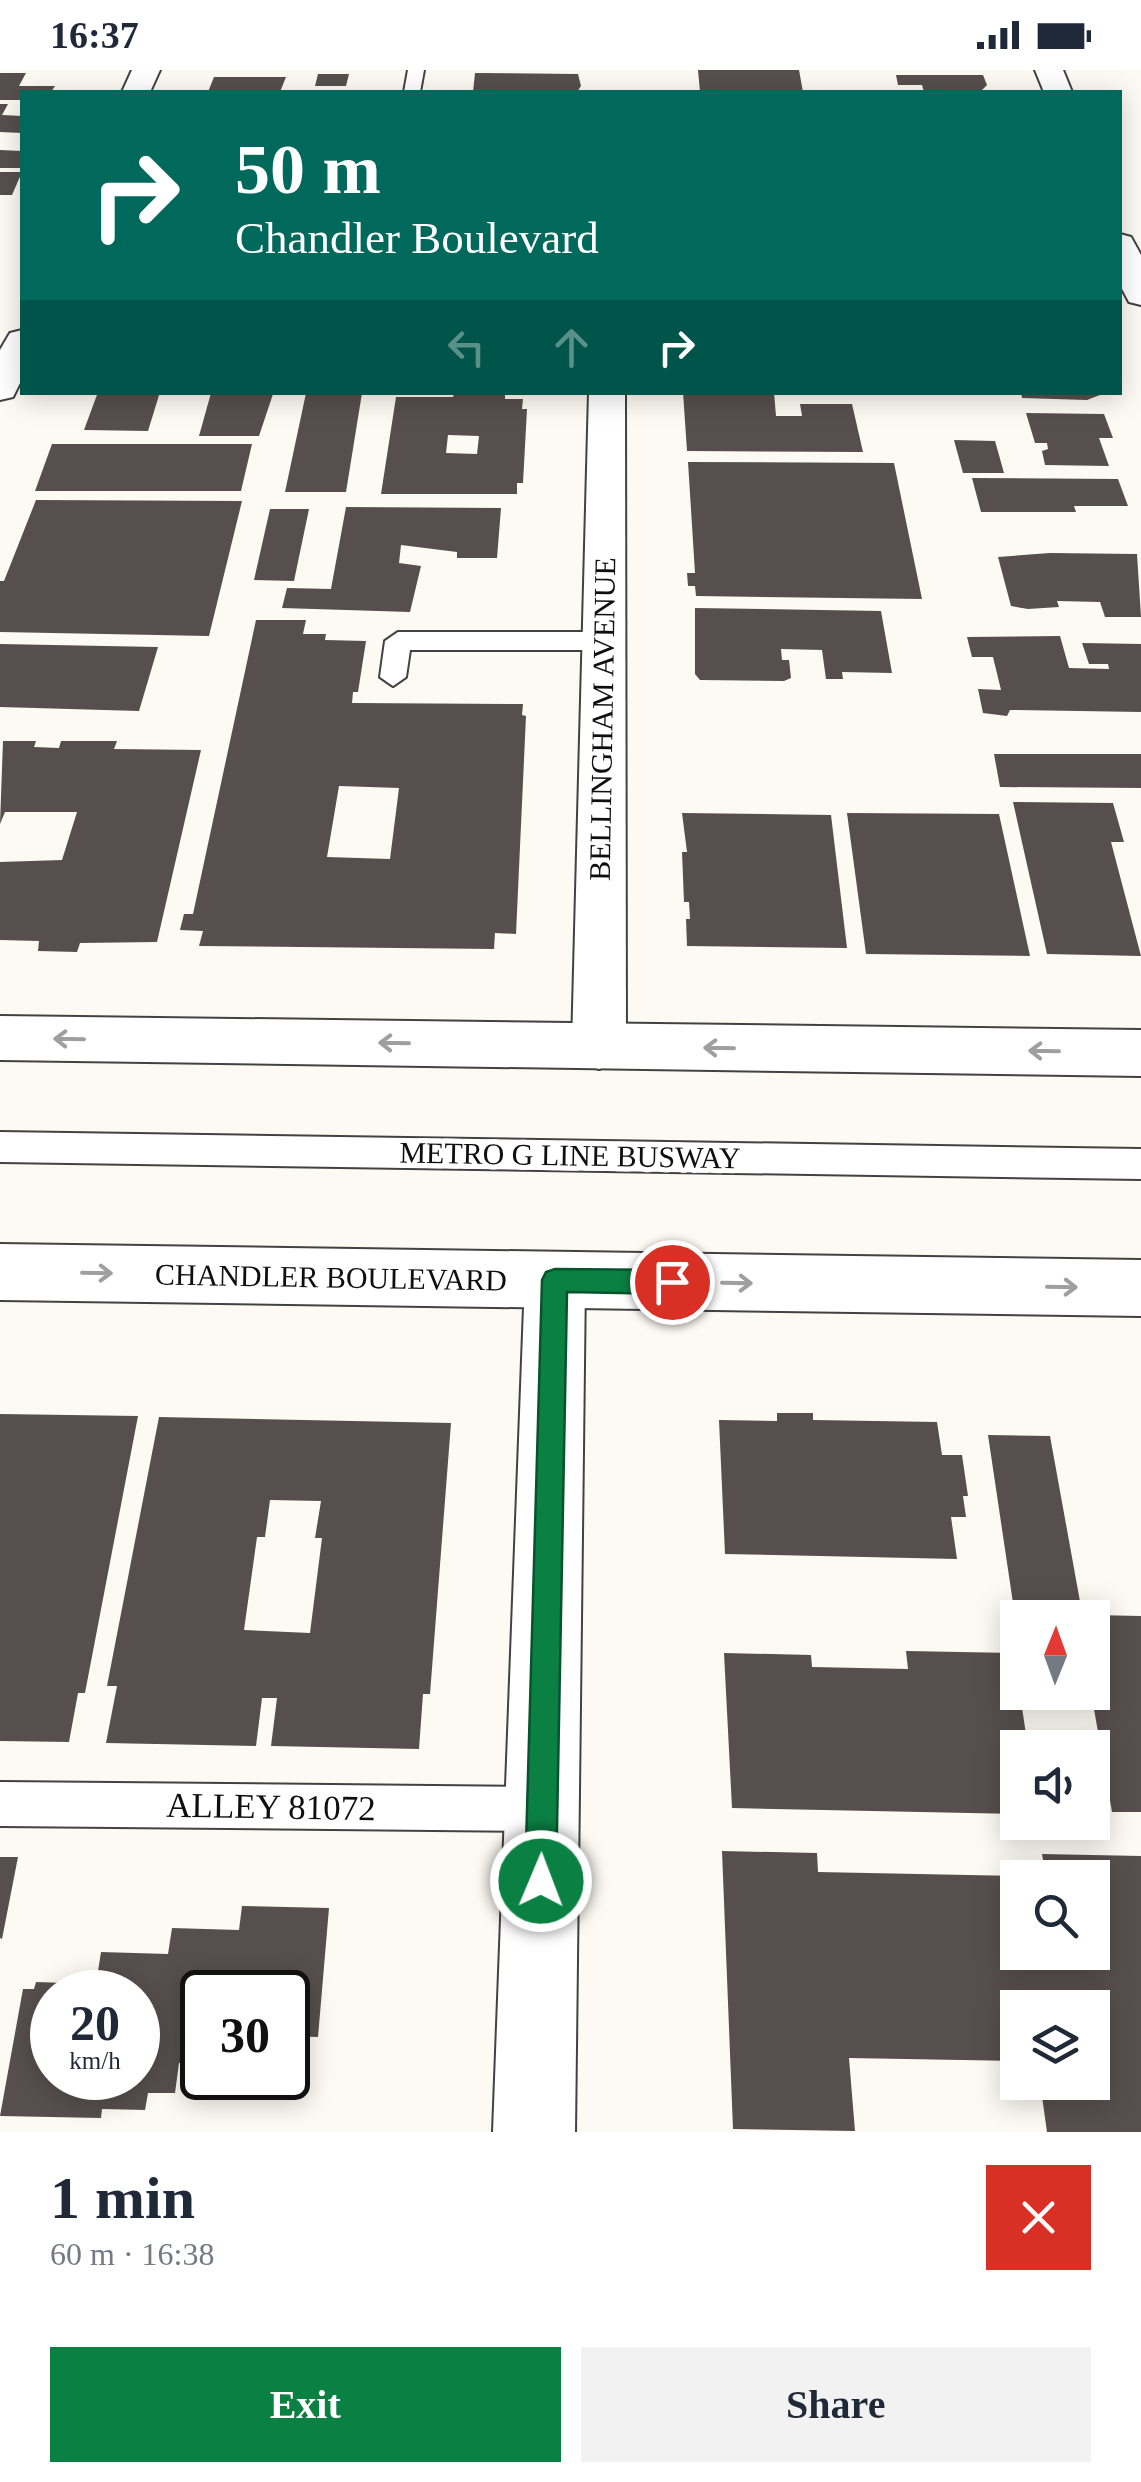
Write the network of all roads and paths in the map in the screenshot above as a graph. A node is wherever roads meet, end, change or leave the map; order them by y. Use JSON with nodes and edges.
{"nodes":[{"id":1,"x":1122,"y":249,"type":"edge"},
{"id":2,"x":1141,"y":295,"type":"edge"},
{"id":3,"x":20,"y":344,"type":"edge"},
{"id":4,"x":0,"y":389,"type":"edge"},
{"id":5,"x":608,"y":395,"type":"edge"},
{"id":6,"x":604,"y":641,"type":"junction"},
{"id":7,"x":392,"y":677,"type":"dead end"},
{"id":8,"x":0,"y":1038,"type":"edge"},
{"id":9,"x":599,"y":1046,"type":"junction"},
{"id":10,"x":1141,"y":1052,"type":"edge"},
{"id":11,"x":0,"y":1147,"type":"edge"},
{"id":12,"x":1141,"y":1164,"type":"edge"},
{"id":13,"x":0,"y":1272,"type":"edge"},
{"id":14,"x":555,"y":1280,"type":"junction"},
{"id":15,"x":1141,"y":1288,"type":"edge"},
{"id":16,"x":0,"y":1804,"type":"edge"},
{"id":17,"x":542,"y":1809,"type":"junction"},
{"id":18,"x":534,"y":2132,"type":"edge"}],
"edges":[{"from":1,"to":2,"type":"street"},
{"from":3,"to":4,"type":"street"},
{"from":5,"to":6,"type":"street","name":"BELLINGHAM AVENUE"},
{"from":6,"to":7,"type":"lane"},
{"from":6,"to":9,"type":"street","name":"BELLINGHAM AVENUE"},
{"from":9,"to":8,"type":"street","one_way":true},
{"from":10,"to":9,"type":"street","one_way":true},
{"from":11,"to":12,"type":"lane","name":"METRO G LINE BUSWAY"},
{"from":13,"to":14,"type":"street","name":"CHANDLER BOULEVARD","one_way":true},
{"from":14,"to":15,"type":"street","name":"CHANDLER BOULEVARD","one_way":true},
{"from":14,"to":17,"type":"street"},
{"from":16,"to":17,"type":"lane","name":"ALLEY 81072"},
{"from":17,"to":18,"type":"street"}]}
